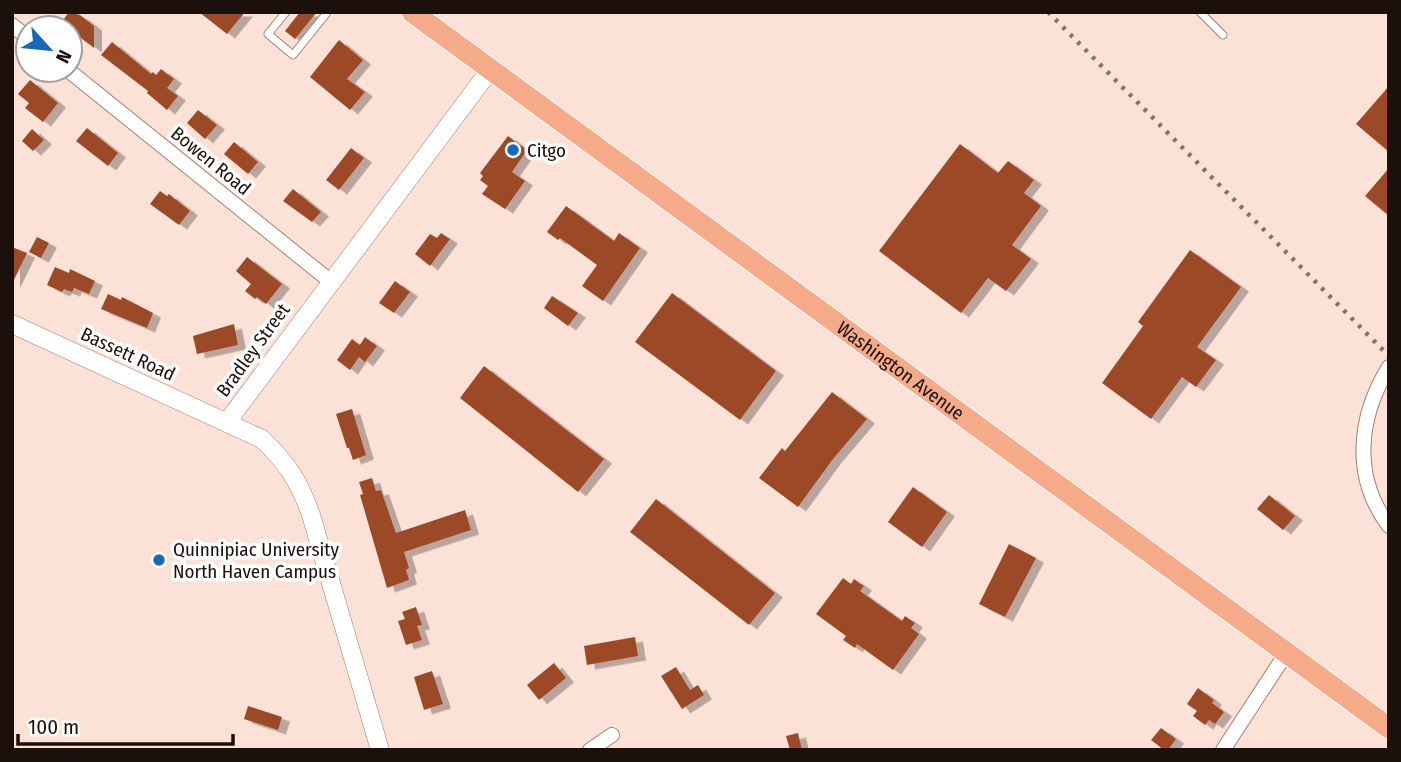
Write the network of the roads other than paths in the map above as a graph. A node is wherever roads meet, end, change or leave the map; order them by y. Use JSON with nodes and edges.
{"nodes":[{"id":1,"x":286,"y":12,"type":"edge"},
{"id":2,"x":324,"y":12,"type":"edge"},
{"id":3,"x":412,"y":12,"type":"edge"},
{"id":4,"x":1200,"y":12,"type":"edge"},
{"id":5,"x":1223,"y":34,"type":"dead end"},
{"id":6,"x":490,"y":70,"type":"junction"},
{"id":7,"x":84,"y":83,"type":"edge"},
{"id":8,"x":330,"y":281,"type":"junction"},
{"id":9,"x":12,"y":324,"type":"edge"},
{"id":10,"x":1389,"y":366,"type":"edge"},
{"id":11,"x":227,"y":422,"type":"junction"},
{"id":12,"x":1389,"y":526,"type":"edge"},
{"id":13,"x":1287,"y":652,"type":"junction"},
{"id":14,"x":1389,"y":728,"type":"edge"},
{"id":15,"x":612,"y":735,"type":"dead end"},
{"id":16,"x":380,"y":750,"type":"edge"},
{"id":17,"x":590,"y":750,"type":"edge"},
{"id":18,"x":1223,"y":750,"type":"edge"}],
"edges":[{"from":1,"to":2,"type":"lane"},
{"from":3,"to":6,"type":"main road","name":"Washington Avenue"},
{"from":4,"to":5,"type":"lane"},
{"from":6,"to":8,"type":"street","name":"Bradley Street"},
{"from":6,"to":13,"type":"main road","name":"Washington Avenue"},
{"from":7,"to":8,"type":"street","name":"Bowen Road"},
{"from":8,"to":11,"type":"street","name":"Bradley Street"},
{"from":9,"to":11,"type":"street","name":"Bassett Road"},
{"from":10,"to":12,"type":"street"},
{"from":11,"to":16,"type":"street","name":"Bradley Street"},
{"from":13,"to":14,"type":"main road","name":"Washington Avenue"},
{"from":13,"to":18,"type":"street"},
{"from":15,"to":17,"type":"street"}]}
